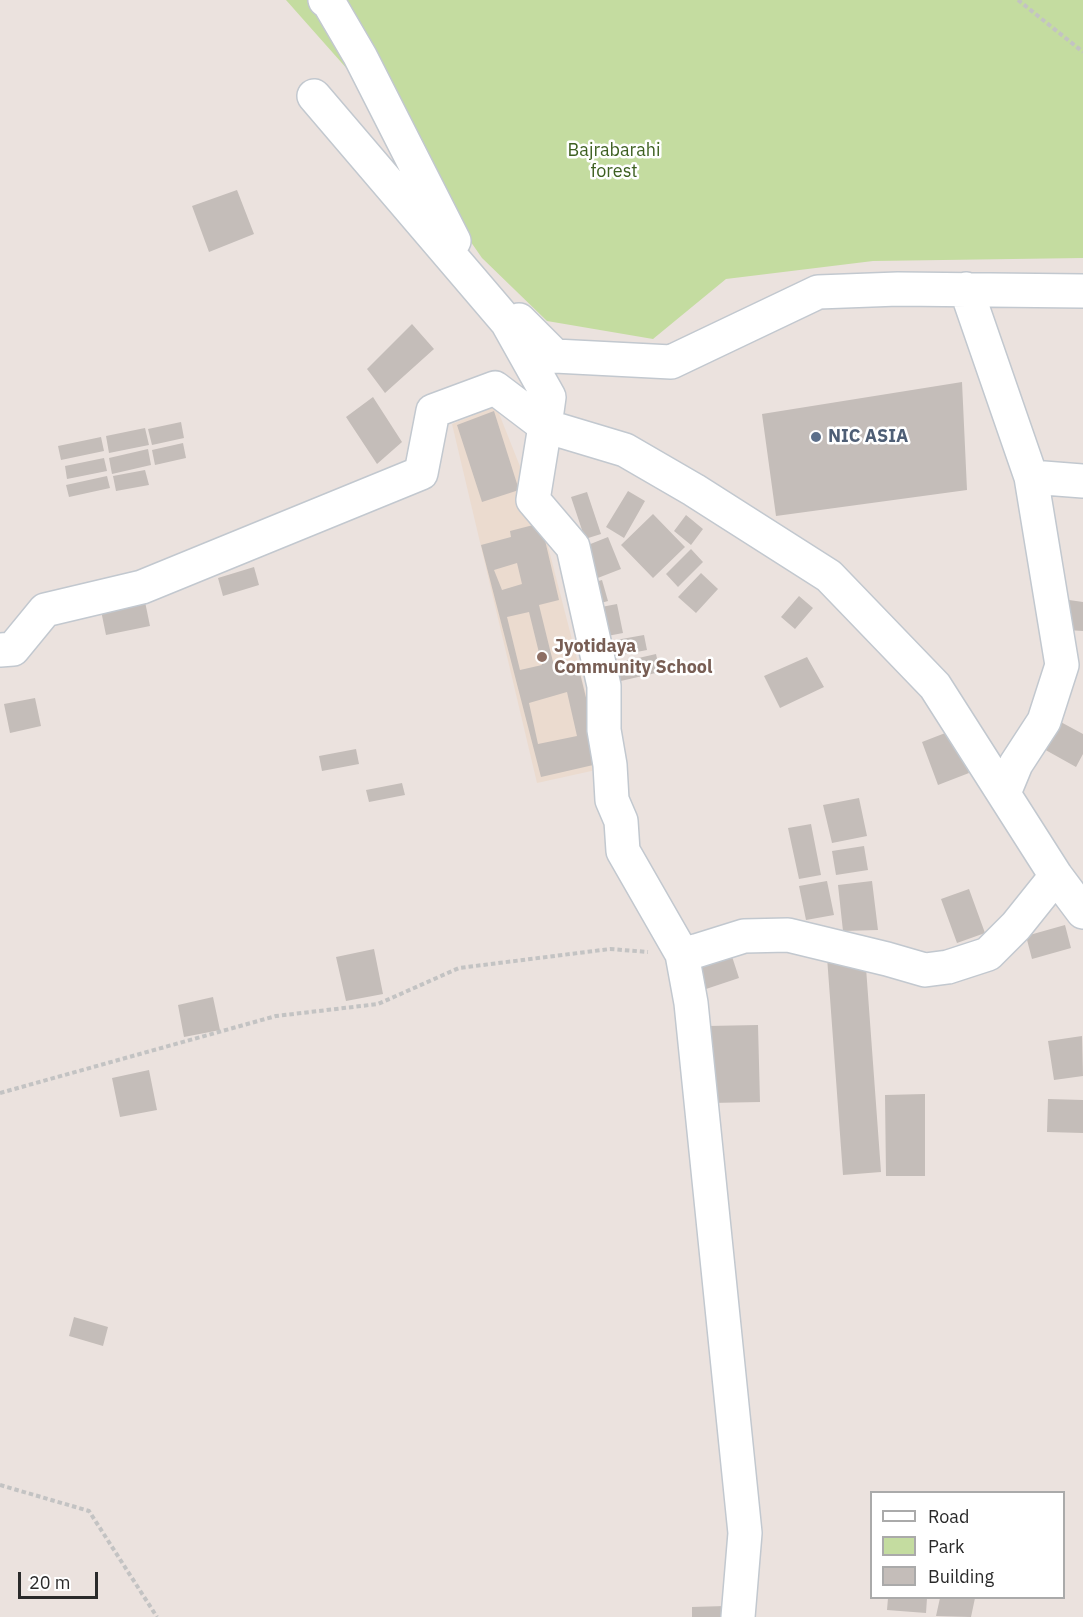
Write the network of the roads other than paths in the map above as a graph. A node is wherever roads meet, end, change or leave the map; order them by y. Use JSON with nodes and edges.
{"nodes":[{"id":1,"x":325,"y":0,"type":"edge"},
{"id":2,"x":314,"y":96,"type":"dead end"},
{"id":3,"x":966,"y":289,"type":"junction"},
{"id":4,"x":1083,"y":291,"type":"edge"},
{"id":5,"x":545,"y":426,"type":"junction"},
{"id":6,"x":1031,"y":477,"type":"junction"},
{"id":7,"x":1083,"y":482,"type":"edge"},
{"id":8,"x":0,"y":650,"type":"edge"},
{"id":9,"x":1004,"y":793,"type":"junction"},
{"id":10,"x":1056,"y":876,"type":"junction"},
{"id":11,"x":1083,"y":912,"type":"edge"},
{"id":12,"x":682,"y":954,"type":"junction"},
{"id":13,"x":738,"y":1617,"type":"edge"}],
"edges":[{"from":1,"to":3,"type":"street"},
{"from":2,"to":5,"type":"street"},
{"from":3,"to":4,"type":"street"},
{"from":3,"to":6,"type":"street"},
{"from":5,"to":8,"type":"street"},
{"from":5,"to":9,"type":"street"},
{"from":5,"to":12,"type":"street"},
{"from":6,"to":7,"type":"street"},
{"from":6,"to":9,"type":"street"},
{"from":9,"to":10,"type":"street"},
{"from":10,"to":11,"type":"street"},
{"from":10,"to":12,"type":"street"},
{"from":12,"to":13,"type":"street"}]}
